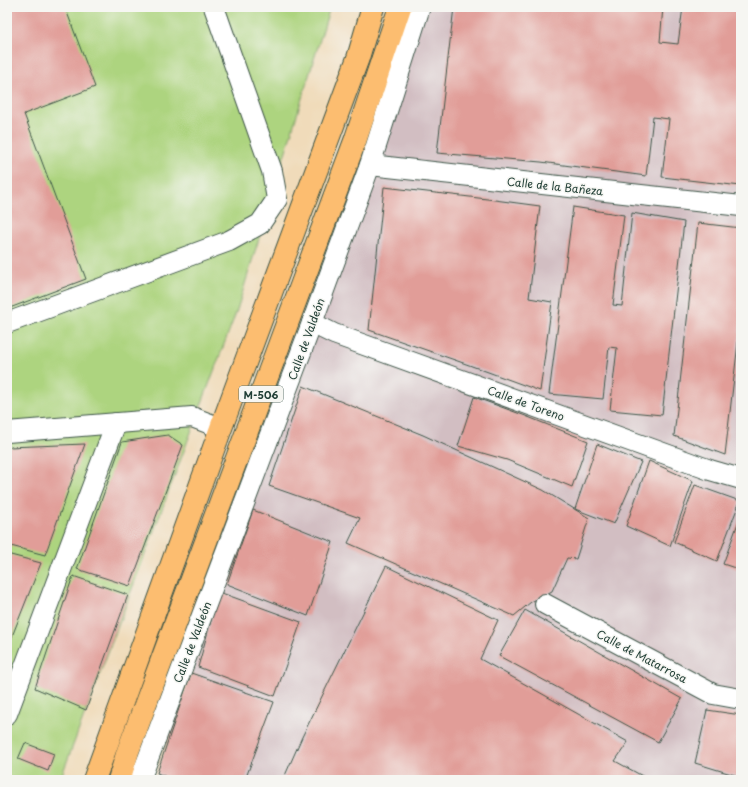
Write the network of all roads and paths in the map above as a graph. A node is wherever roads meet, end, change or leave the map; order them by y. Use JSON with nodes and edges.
{"nodes":[{"id":1,"x":214,"y":7,"type":"edge"},
{"id":2,"x":373,"y":7,"type":"edge"},
{"id":3,"x":400,"y":7,"type":"edge"},
{"id":4,"x":420,"y":7,"type":"edge"},
{"id":5,"x":370,"y":166,"type":"junction"},
{"id":6,"x":741,"y":206,"type":"edge"},
{"id":7,"x":7,"y":323,"type":"edge"},
{"id":8,"x":312,"y":323,"type":"junction"},
{"id":9,"x":116,"y":423,"type":"junction"},
{"id":10,"x":221,"y":428,"type":"junction"},
{"id":11,"x":7,"y":432,"type":"edge"},
{"id":12,"x":741,"y":479,"type":"edge"},
{"id":13,"x":545,"y":604,"type":"dead end"},
{"id":14,"x":741,"y":699,"type":"edge"},
{"id":15,"x":7,"y":714,"type":"edge"},
{"id":16,"x":94,"y":780,"type":"edge"},
{"id":17,"x":119,"y":780,"type":"edge"},
{"id":18,"x":140,"y":780,"type":"edge"}],
"edges":[{"from":1,"to":7,"type":"street"},
{"from":2,"to":10,"type":"main road","number":"M-506"},
{"from":3,"to":17,"type":"main road","number":"M-506"},
{"from":4,"to":5,"type":"street","name":"Calle de Valdeón"},
{"from":5,"to":6,"type":"street","name":"Calle de la Bañeza"},
{"from":5,"to":8,"type":"street","name":"Calle de Valdeón"},
{"from":8,"to":12,"type":"street","name":"Calle de Toreno"},
{"from":8,"to":18,"type":"street","name":"Calle de Valdeón"},
{"from":9,"to":10,"type":"street"},
{"from":9,"to":11,"type":"street"},
{"from":9,"to":15,"type":"street"},
{"from":10,"to":16,"type":"main road","number":"M-506"},
{"from":13,"to":14,"type":"street","name":"Calle de Matarrosa"}]}
